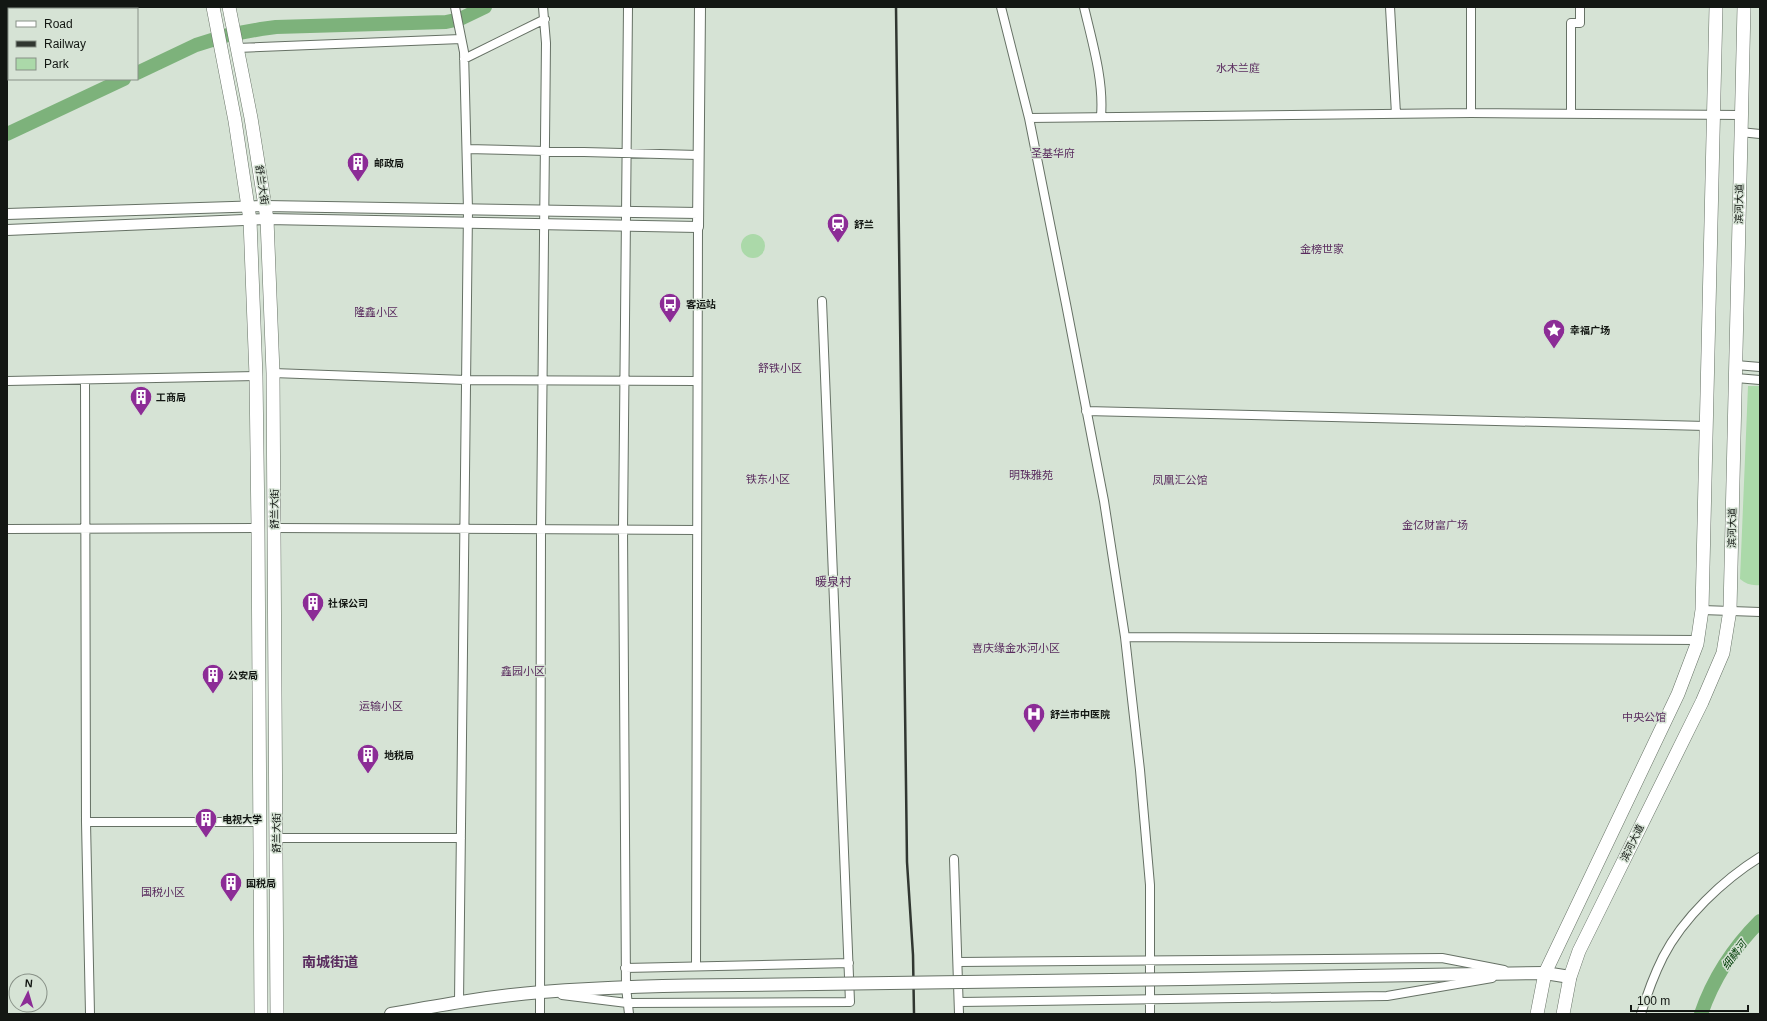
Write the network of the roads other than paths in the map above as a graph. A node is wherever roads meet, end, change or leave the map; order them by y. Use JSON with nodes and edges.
{"nodes":[{"id":1,"x":229,"y":7,"type":"edge"},
{"id":2,"x":455,"y":7,"type":"edge"},
{"id":3,"x":543,"y":7,"type":"edge"},
{"id":4,"x":628,"y":7,"type":"edge"},
{"id":5,"x":700,"y":7,"type":"edge"},
{"id":6,"x":1002,"y":7,"type":"edge"},
{"id":7,"x":1084,"y":7,"type":"edge"},
{"id":8,"x":1390,"y":7,"type":"edge"},
{"id":9,"x":1471,"y":7,"type":"edge"},
{"id":10,"x":1580,"y":7,"type":"edge"},
{"id":11,"x":1716,"y":7,"type":"edge"},
{"id":12,"x":1744,"y":7,"type":"edge"},
{"id":13,"x":214,"y":8,"type":"edge"},
{"id":14,"x":545,"y":19,"type":"junction"},
{"id":15,"x":461,"y":38,"type":"junction"},
{"id":16,"x":237,"y":48,"type":"junction"},
{"id":17,"x":464,"y":59,"type":"junction"},
{"id":18,"x":1471,"y":113,"type":"junction"},
{"id":19,"x":1396,"y":114,"type":"junction"},
{"id":20,"x":1571,"y":114,"type":"junction"},
{"id":21,"x":1713,"y":114,"type":"junction"},
{"id":22,"x":1742,"y":114,"type":"junction"},
{"id":23,"x":1101,"y":116,"type":"junction"},
{"id":24,"x":1029,"y":118,"type":"junction"},
{"id":25,"x":1740,"y":132,"type":"junction"},
{"id":26,"x":1760,"y":134,"type":"edge"},
{"id":27,"x":467,"y":149,"type":"junction"},
{"id":28,"x":546,"y":151,"type":"junction"},
{"id":29,"x":626,"y":153,"type":"junction"},
{"id":30,"x":698,"y":155,"type":"junction"},
{"id":31,"x":265,"y":206,"type":"junction"},
{"id":32,"x":249,"y":207,"type":"junction"},
{"id":33,"x":468,"y":210,"type":"junction"},
{"id":34,"x":545,"y":211,"type":"junction"},
{"id":35,"x":625,"y":212,"type":"junction"},
{"id":36,"x":698,"y":213,"type":"junction"},
{"id":37,"x":7,"y":214,"type":"edge"},
{"id":38,"x":267,"y":219,"type":"junction"},
{"id":39,"x":250,"y":220,"type":"junction"},
{"id":40,"x":468,"y":223,"type":"junction"},
{"id":41,"x":545,"y":224,"type":"junction"},
{"id":42,"x":625,"y":226,"type":"junction"},
{"id":43,"x":698,"y":227,"type":"junction"},
{"id":44,"x":7,"y":230,"type":"edge"},
{"id":45,"x":822,"y":301,"type":"dead end"},
{"id":46,"x":1760,"y":367,"type":"edge"},
{"id":47,"x":273,"y":372,"type":"junction"},
{"id":48,"x":1736,"y":372,"type":"junction"},
{"id":49,"x":256,"y":376,"type":"junction"},
{"id":50,"x":85,"y":380,"type":"junction"},
{"id":51,"x":466,"y":380,"type":"junction"},
{"id":52,"x":543,"y":380,"type":"junction"},
{"id":53,"x":1760,"y":380,"type":"edge"},
{"id":54,"x":7,"y":381,"type":"edge"},
{"id":55,"x":624,"y":381,"type":"junction"},
{"id":56,"x":697,"y":381,"type":"junction"},
{"id":57,"x":1086,"y":411,"type":"junction"},
{"id":58,"x":1706,"y":426,"type":"junction"},
{"id":59,"x":258,"y":528,"type":"junction"},
{"id":60,"x":274,"y":528,"type":"junction"},
{"id":61,"x":7,"y":529,"type":"edge"},
{"id":62,"x":464,"y":529,"type":"junction"},
{"id":63,"x":541,"y":529,"type":"junction"},
{"id":64,"x":623,"y":529,"type":"junction"},
{"id":65,"x":86,"y":530,"type":"junction"},
{"id":66,"x":697,"y":530,"type":"junction"},
{"id":67,"x":1702,"y":610,"type":"junction"},
{"id":68,"x":1730,"y":610,"type":"junction"},
{"id":69,"x":1760,"y":612,"type":"edge"},
{"id":70,"x":1125,"y":637,"type":"junction"},
{"id":71,"x":1698,"y":640,"type":"junction"},
{"id":72,"x":86,"y":822,"type":"junction"},
{"id":73,"x":260,"y":822,"type":"junction"},
{"id":74,"x":276,"y":838,"type":"junction"},
{"id":75,"x":461,"y":838,"type":"junction"},
{"id":76,"x":1760,"y":857,"type":"edge"},
{"id":77,"x":954,"y":859,"type":"dead end"},
{"id":78,"x":1150,"y":960,"type":"junction"},
{"id":79,"x":958,"y":962,"type":"junction"},
{"id":80,"x":849,"y":963,"type":"junction"},
{"id":81,"x":696,"y":966,"type":"junction"},
{"id":82,"x":626,"y":968,"type":"junction"},
{"id":83,"x":1545,"y":973,"type":"junction"},
{"id":84,"x":1522,"y":974,"type":"junction"},
{"id":85,"x":1570,"y":977,"type":"junction"},
{"id":86,"x":626,"y":987,"type":"junction"},
{"id":87,"x":541,"y":992,"type":"junction"},
{"id":88,"x":1151,"y":998,"type":"junction"},
{"id":89,"x":459,"y":1002,"type":"junction"},
{"id":90,"x":627,"y":1002,"type":"junction"},
{"id":91,"x":959,"y":1002,"type":"junction"},
{"id":92,"x":90,"y":1014,"type":"edge"},
{"id":93,"x":261,"y":1014,"type":"edge"},
{"id":94,"x":277,"y":1014,"type":"edge"},
{"id":95,"x":391,"y":1014,"type":"edge"},
{"id":96,"x":540,"y":1014,"type":"edge"},
{"id":97,"x":629,"y":1014,"type":"edge"},
{"id":98,"x":959,"y":1014,"type":"edge"},
{"id":99,"x":1150,"y":1014,"type":"edge"},
{"id":100,"x":1537,"y":1014,"type":"edge"},
{"id":101,"x":1562,"y":1014,"type":"edge"},
{"id":102,"x":1641,"y":1014,"type":"edge"}],
"edges":[{"from":1,"to":16,"type":"main road","name":"舒兰大街"},
{"from":2,"to":15,"type":"street"},
{"from":3,"to":14,"type":"street"},
{"from":4,"to":29,"type":"street"},
{"from":5,"to":30,"type":"street"},
{"from":6,"to":24,"type":"street"},
{"from":7,"to":23,"type":"street"},
{"from":8,"to":19,"type":"street"},
{"from":9,"to":18,"type":"street"},
{"from":10,"to":20,"type":"street"},
{"from":11,"to":21,"type":"main road"},
{"from":12,"to":22,"type":"main road","name":"滨河大道"},
{"from":13,"to":32,"type":"main road","name":"舒兰大街"},
{"from":14,"to":17,"type":"street"},
{"from":14,"to":28,"type":"street"},
{"from":15,"to":16,"type":"street"},
{"from":15,"to":17,"type":"street"},
{"from":16,"to":31,"type":"main road","name":"舒兰大街"},
{"from":17,"to":27,"type":"street"},
{"from":18,"to":19,"type":"street"},
{"from":18,"to":20,"type":"street"},
{"from":19,"to":23,"type":"street"},
{"from":20,"to":21,"type":"street"},
{"from":21,"to":22,"type":"street"},
{"from":21,"to":58,"type":"main road"},
{"from":22,"to":25,"type":"main road","name":"滨河大道"},
{"from":23,"to":24,"type":"street"},
{"from":24,"to":57,"type":"street"},
{"from":25,"to":26,"type":"street"},
{"from":25,"to":48,"type":"main road","name":"滨河大道"},
{"from":27,"to":28,"type":"street"},
{"from":27,"to":33,"type":"street"},
{"from":28,"to":29,"type":"street"},
{"from":28,"to":34,"type":"street"},
{"from":29,"to":30,"type":"street"},
{"from":29,"to":35,"type":"street"},
{"from":30,"to":36,"type":"street"},
{"from":31,"to":32,"type":"street"},
{"from":31,"to":33,"type":"street"},
{"from":31,"to":38,"type":"main road","name":"舒兰大街"},
{"from":32,"to":37,"type":"street"},
{"from":32,"to":39,"type":"main road","name":"舒兰大街"},
{"from":33,"to":34,"type":"street"},
{"from":33,"to":40,"type":"street"},
{"from":34,"to":35,"type":"street"},
{"from":34,"to":41,"type":"street"},
{"from":35,"to":36,"type":"street"},
{"from":35,"to":42,"type":"street"},
{"from":36,"to":43,"type":"street"},
{"from":38,"to":39,"type":"street"},
{"from":38,"to":40,"type":"street"},
{"from":38,"to":47,"type":"main road","name":"舒兰大街"},
{"from":39,"to":44,"type":"street"},
{"from":39,"to":49,"type":"main road","name":"舒兰大街"},
{"from":40,"to":41,"type":"street"},
{"from":40,"to":51,"type":"street"},
{"from":41,"to":42,"type":"street"},
{"from":41,"to":52,"type":"street"},
{"from":42,"to":43,"type":"street"},
{"from":42,"to":55,"type":"street"},
{"from":43,"to":56,"type":"street"},
{"from":45,"to":80,"type":"street"},
{"from":46,"to":48,"type":"street"},
{"from":47,"to":51,"type":"street"},
{"from":47,"to":60,"type":"main road","name":"舒兰大街"},
{"from":48,"to":53,"type":"street"},
{"from":48,"to":68,"type":"main road","name":"滨河大道"},
{"from":49,"to":50,"type":"street"},
{"from":49,"to":59,"type":"main road","name":"舒兰大街"},
{"from":50,"to":54,"type":"street"},
{"from":50,"to":65,"type":"street"},
{"from":51,"to":52,"type":"street"},
{"from":51,"to":62,"type":"street"},
{"from":52,"to":55,"type":"street"},
{"from":52,"to":63,"type":"street"},
{"from":55,"to":56,"type":"street"},
{"from":55,"to":64,"type":"street"},
{"from":56,"to":66,"type":"street"},
{"from":57,"to":58,"type":"street"},
{"from":57,"to":70,"type":"street"},
{"from":58,"to":67,"type":"main road"},
{"from":59,"to":65,"type":"street"},
{"from":59,"to":73,"type":"main road","name":"舒兰大街"},
{"from":60,"to":62,"type":"street"},
{"from":60,"to":74,"type":"main road","name":"舒兰大街"},
{"from":61,"to":65,"type":"street"},
{"from":62,"to":63,"type":"street"},
{"from":62,"to":75,"type":"street"},
{"from":63,"to":64,"type":"street"},
{"from":63,"to":87,"type":"street"},
{"from":64,"to":66,"type":"street"},
{"from":64,"to":82,"type":"street"},
{"from":65,"to":72,"type":"street"},
{"from":66,"to":81,"type":"street"},
{"from":67,"to":68,"type":"street"},
{"from":67,"to":71,"type":"main road"},
{"from":68,"to":69,"type":"street"},
{"from":68,"to":85,"type":"main road","name":"滨河大道"},
{"from":70,"to":71,"type":"street"},
{"from":70,"to":78,"type":"street"},
{"from":71,"to":83,"type":"main road"},
{"from":72,"to":73,"type":"street"},
{"from":72,"to":92,"type":"street"},
{"from":73,"to":93,"type":"main road","name":"舒兰大街"},
{"from":74,"to":75,"type":"street"},
{"from":74,"to":94,"type":"main road","name":"舒兰大街"},
{"from":75,"to":89,"type":"street"},
{"from":76,"to":102,"type":"street"},
{"from":77,"to":79,"type":"street"},
{"from":78,"to":79,"type":"street"},
{"from":78,"to":84,"type":"street"},
{"from":78,"to":88,"type":"street"},
{"from":79,"to":91,"type":"street"},
{"from":80,"to":81,"type":"street"},
{"from":80,"to":90,"type":"street"},
{"from":81,"to":82,"type":"street"},
{"from":82,"to":86,"type":"street"},
{"from":83,"to":84,"type":"main road"},
{"from":83,"to":85,"type":"main road"},
{"from":83,"to":100,"type":"main road"},
{"from":84,"to":86,"type":"main road","bridge":true},
{"from":84,"to":88,"type":"street"},
{"from":85,"to":101,"type":"main road","name":"滨河大道"},
{"from":86,"to":87,"type":"main road"},
{"from":86,"to":90,"type":"street"},
{"from":87,"to":89,"type":"main road"},
{"from":87,"to":90,"type":"street"},
{"from":87,"to":96,"type":"street"},
{"from":88,"to":91,"type":"street"},
{"from":88,"to":99,"type":"street"},
{"from":89,"to":95,"type":"main road"},
{"from":90,"to":97,"type":"street"},
{"from":91,"to":98,"type":"street"}]}
